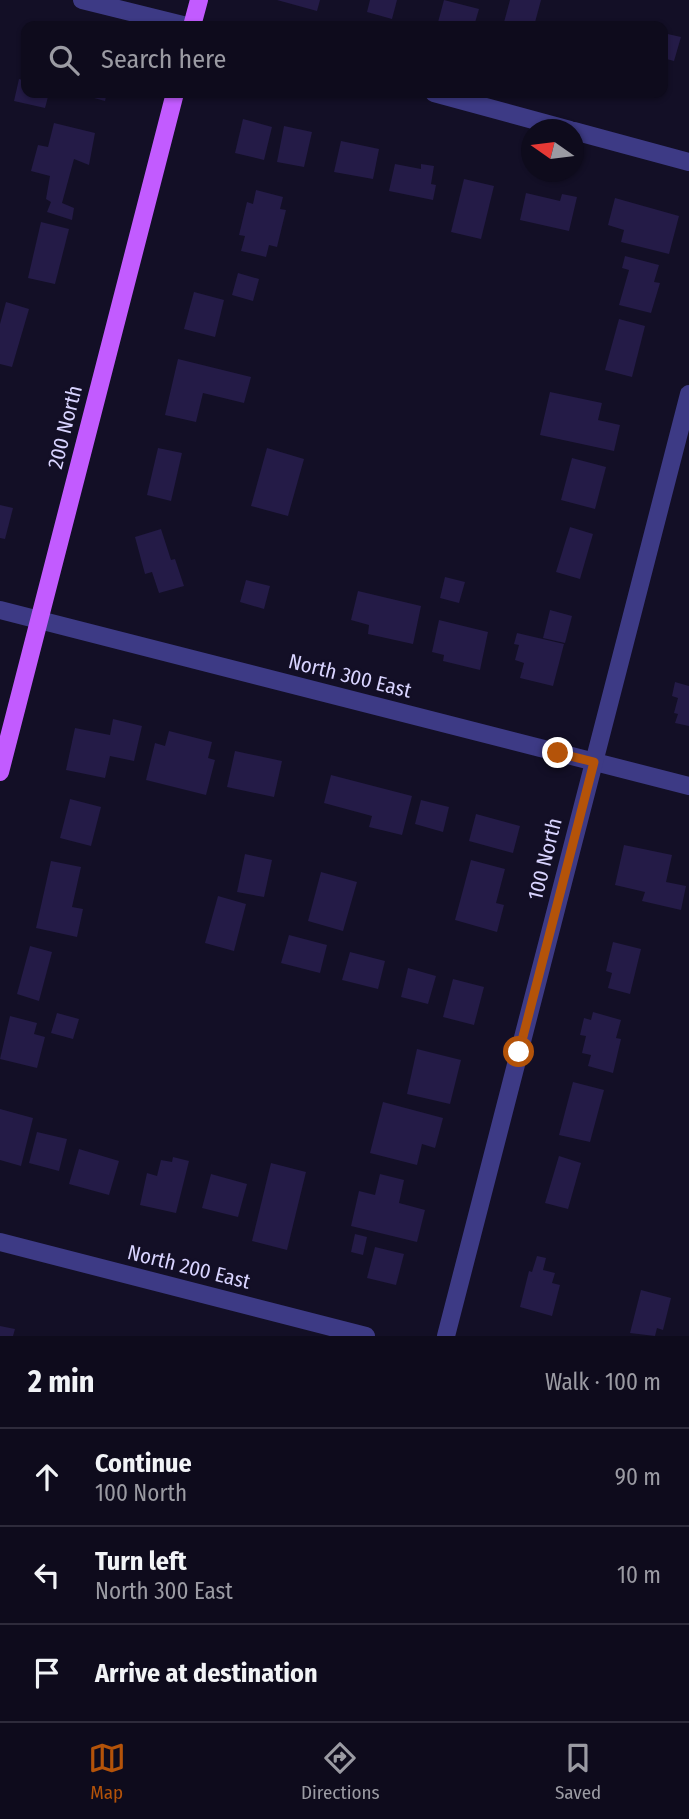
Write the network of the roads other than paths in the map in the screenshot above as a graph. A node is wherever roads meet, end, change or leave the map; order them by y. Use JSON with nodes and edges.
{"nodes":[{"id":1,"x":82,"y":0,"type":"edge"},
{"id":2,"x":199,"y":0,"type":"edge"},
{"id":3,"x":168,"y":21,"type":"edge"},
{"id":4,"x":191,"y":21,"type":"edge"},
{"id":5,"x":174,"y":98,"type":"edge"},
{"id":6,"x":453,"y":98,"type":"edge"},
{"id":7,"x":531,"y":119,"type":"edge"},
{"id":8,"x":584,"y":133,"type":"edge"},
{"id":9,"x":689,"y":162,"type":"edge"},
{"id":10,"x":689,"y":394,"type":"edge"},
{"id":11,"x":0,"y":610,"type":"edge"},
{"id":12,"x":39,"y":620,"type":"junction"},
{"id":13,"x":594,"y":762,"type":"junction"},
{"id":14,"x":0,"y":772,"type":"edge"},
{"id":15,"x":689,"y":786,"type":"edge"},
{"id":16,"x":0,"y":1242,"type":"edge"},
{"id":17,"x":366,"y":1336,"type":"edge"},
{"id":18,"x":446,"y":1336,"type":"edge"}],
"edges":[{"from":1,"to":3,"type":"street"},
{"from":2,"to":4,"type":"main road"},
{"from":5,"to":12,"type":"main road","name":"200 North"},
{"from":6,"to":7,"type":"street"},
{"from":8,"to":9,"type":"street"},
{"from":10,"to":13,"type":"street","name":"100 North"},
{"from":11,"to":12,"type":"street","name":"North 300 East"},
{"from":12,"to":13,"type":"street","name":"North 300 East"},
{"from":12,"to":14,"type":"main road","name":"200 North"},
{"from":13,"to":15,"type":"street","name":"North 300 East"},
{"from":13,"to":18,"type":"street","name":"100 North"},
{"from":16,"to":17,"type":"street","name":"North 200 East"}]}
